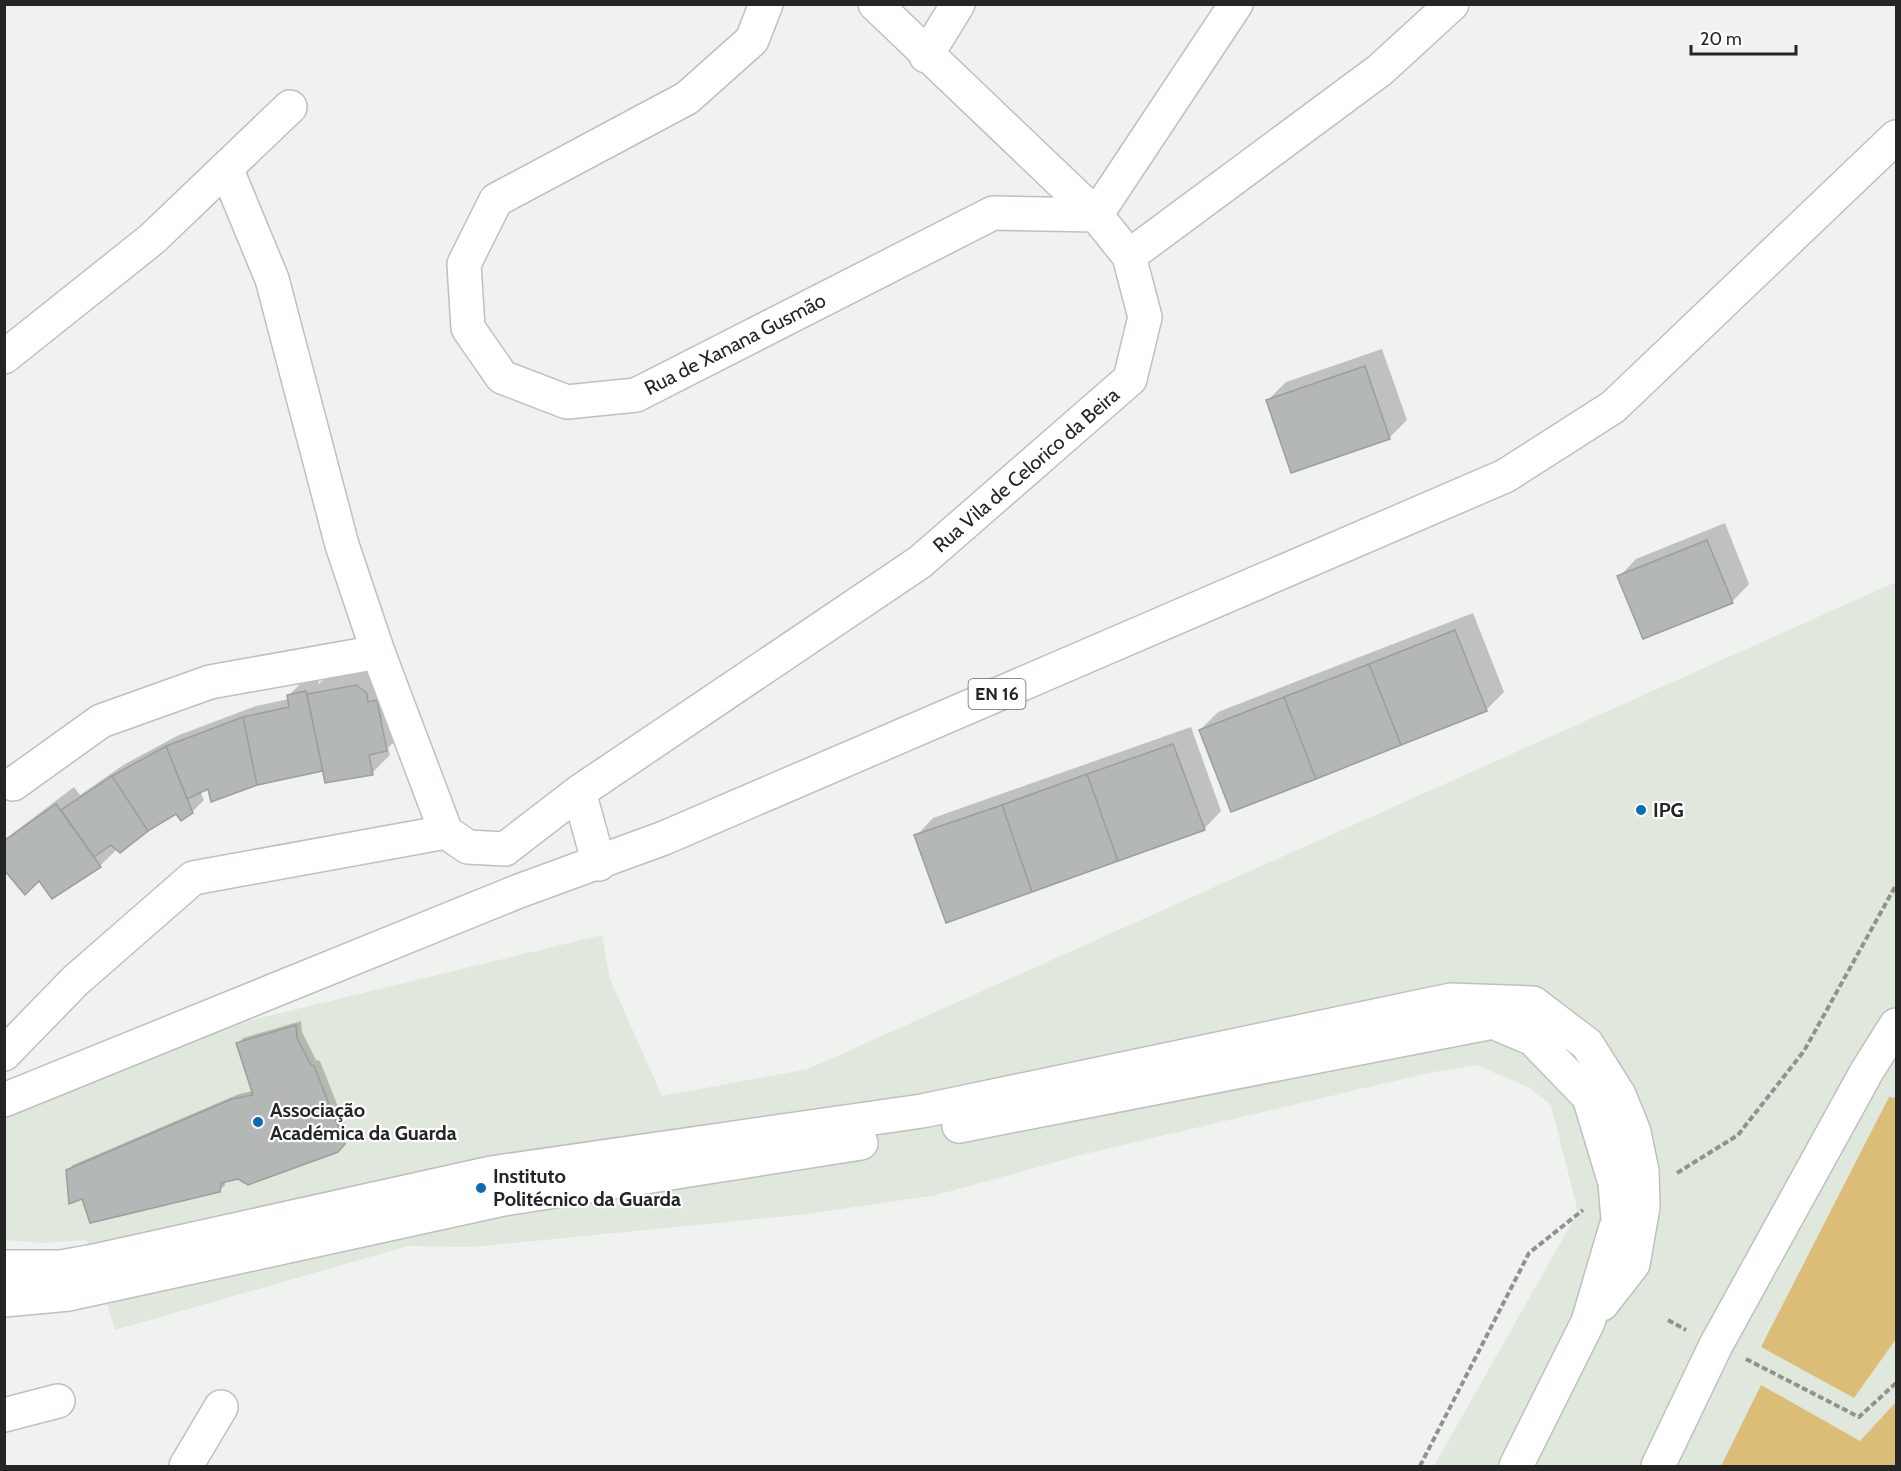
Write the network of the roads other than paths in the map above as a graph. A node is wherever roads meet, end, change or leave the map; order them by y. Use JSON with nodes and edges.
{"nodes":[{"id":1,"x":766,"y":4,"type":"edge"},
{"id":2,"x":874,"y":4,"type":"edge"},
{"id":3,"x":958,"y":4,"type":"edge"},
{"id":4,"x":1236,"y":4,"type":"edge"},
{"id":5,"x":1452,"y":4,"type":"edge"},
{"id":6,"x":926,"y":56,"type":"junction"},
{"id":7,"x":290,"y":107,"type":"dead end"},
{"id":8,"x":1896,"y":137,"type":"edge"},
{"id":9,"x":226,"y":168,"type":"junction"},
{"id":10,"x":1096,"y":215,"type":"junction"},
{"id":11,"x":1129,"y":256,"type":"junction"},
{"id":12,"x":4,"y":357,"type":"edge"},
{"id":13,"x":378,"y":652,"type":"junction"},
{"id":14,"x":13,"y":783,"type":"dead end"},
{"id":15,"x":579,"y":792,"type":"junction"},
{"id":16,"x":446,"y":832,"type":"junction"},
{"id":17,"x":505,"y":849,"type":"junction"},
{"id":18,"x":599,"y":864,"type":"junction"},
{"id":19,"x":519,"y":891,"type":"junction"},
{"id":20,"x":1896,"y":1025,"type":"edge"},
{"id":21,"x":4,"y":1054,"type":"edge"},
{"id":22,"x":4,"y":1100,"type":"edge"},
{"id":23,"x":4,"y":1267,"type":"edge"},
{"id":24,"x":65,"y":1280,"type":"junction"},
{"id":25,"x":4,"y":1300,"type":"edge"},
{"id":26,"x":58,"y":1401,"type":"dead end"},
{"id":27,"x":221,"y":1407,"type":"dead end"},
{"id":28,"x":4,"y":1415,"type":"edge"},
{"id":29,"x":186,"y":1467,"type":"edge"},
{"id":30,"x":1516,"y":1467,"type":"edge"},
{"id":31,"x":1658,"y":1467,"type":"edge"}],
"edges":[{"from":1,"to":10,"type":"street","name":"Rua de Xanana Gusmão"},
{"from":2,"to":6,"type":"street","name":"Rua Vila de Celorico da Beira"},
{"from":3,"to":6,"type":"street"},
{"from":4,"to":10,"type":"street"},
{"from":5,"to":11,"type":"street"},
{"from":6,"to":10,"type":"street","name":"Rua Vila de Celorico da Beira"},
{"from":7,"to":9,"type":"street"},
{"from":8,"to":18,"type":"street","number":"EN 16"},
{"from":9,"to":12,"type":"street"},
{"from":9,"to":13,"type":"street"},
{"from":10,"to":11,"type":"street","name":"Rua Vila de Celorico da Beira"},
{"from":11,"to":15,"type":"street","name":"Rua Vila de Celorico da Beira"},
{"from":13,"to":14,"type":"street"},
{"from":13,"to":16,"type":"street"},
{"from":15,"to":17,"type":"street","name":"Rua Vila de Celorico da Beira"},
{"from":15,"to":18,"type":"street"},
{"from":16,"to":17,"type":"street"},
{"from":16,"to":21,"type":"street"},
{"from":17,"to":19,"type":"street"},
{"from":18,"to":19,"type":"street","number":"EN 16"},
{"from":19,"to":22,"type":"street","number":"EN 16"},
{"from":20,"to":31,"type":"street"},
{"from":23,"to":24,"type":"street"},
{"from":24,"to":25,"type":"street"},
{"from":24,"to":30,"type":"street","bridge":true},
{"from":26,"to":28,"type":"street"},
{"from":27,"to":29,"type":"street"}]}
